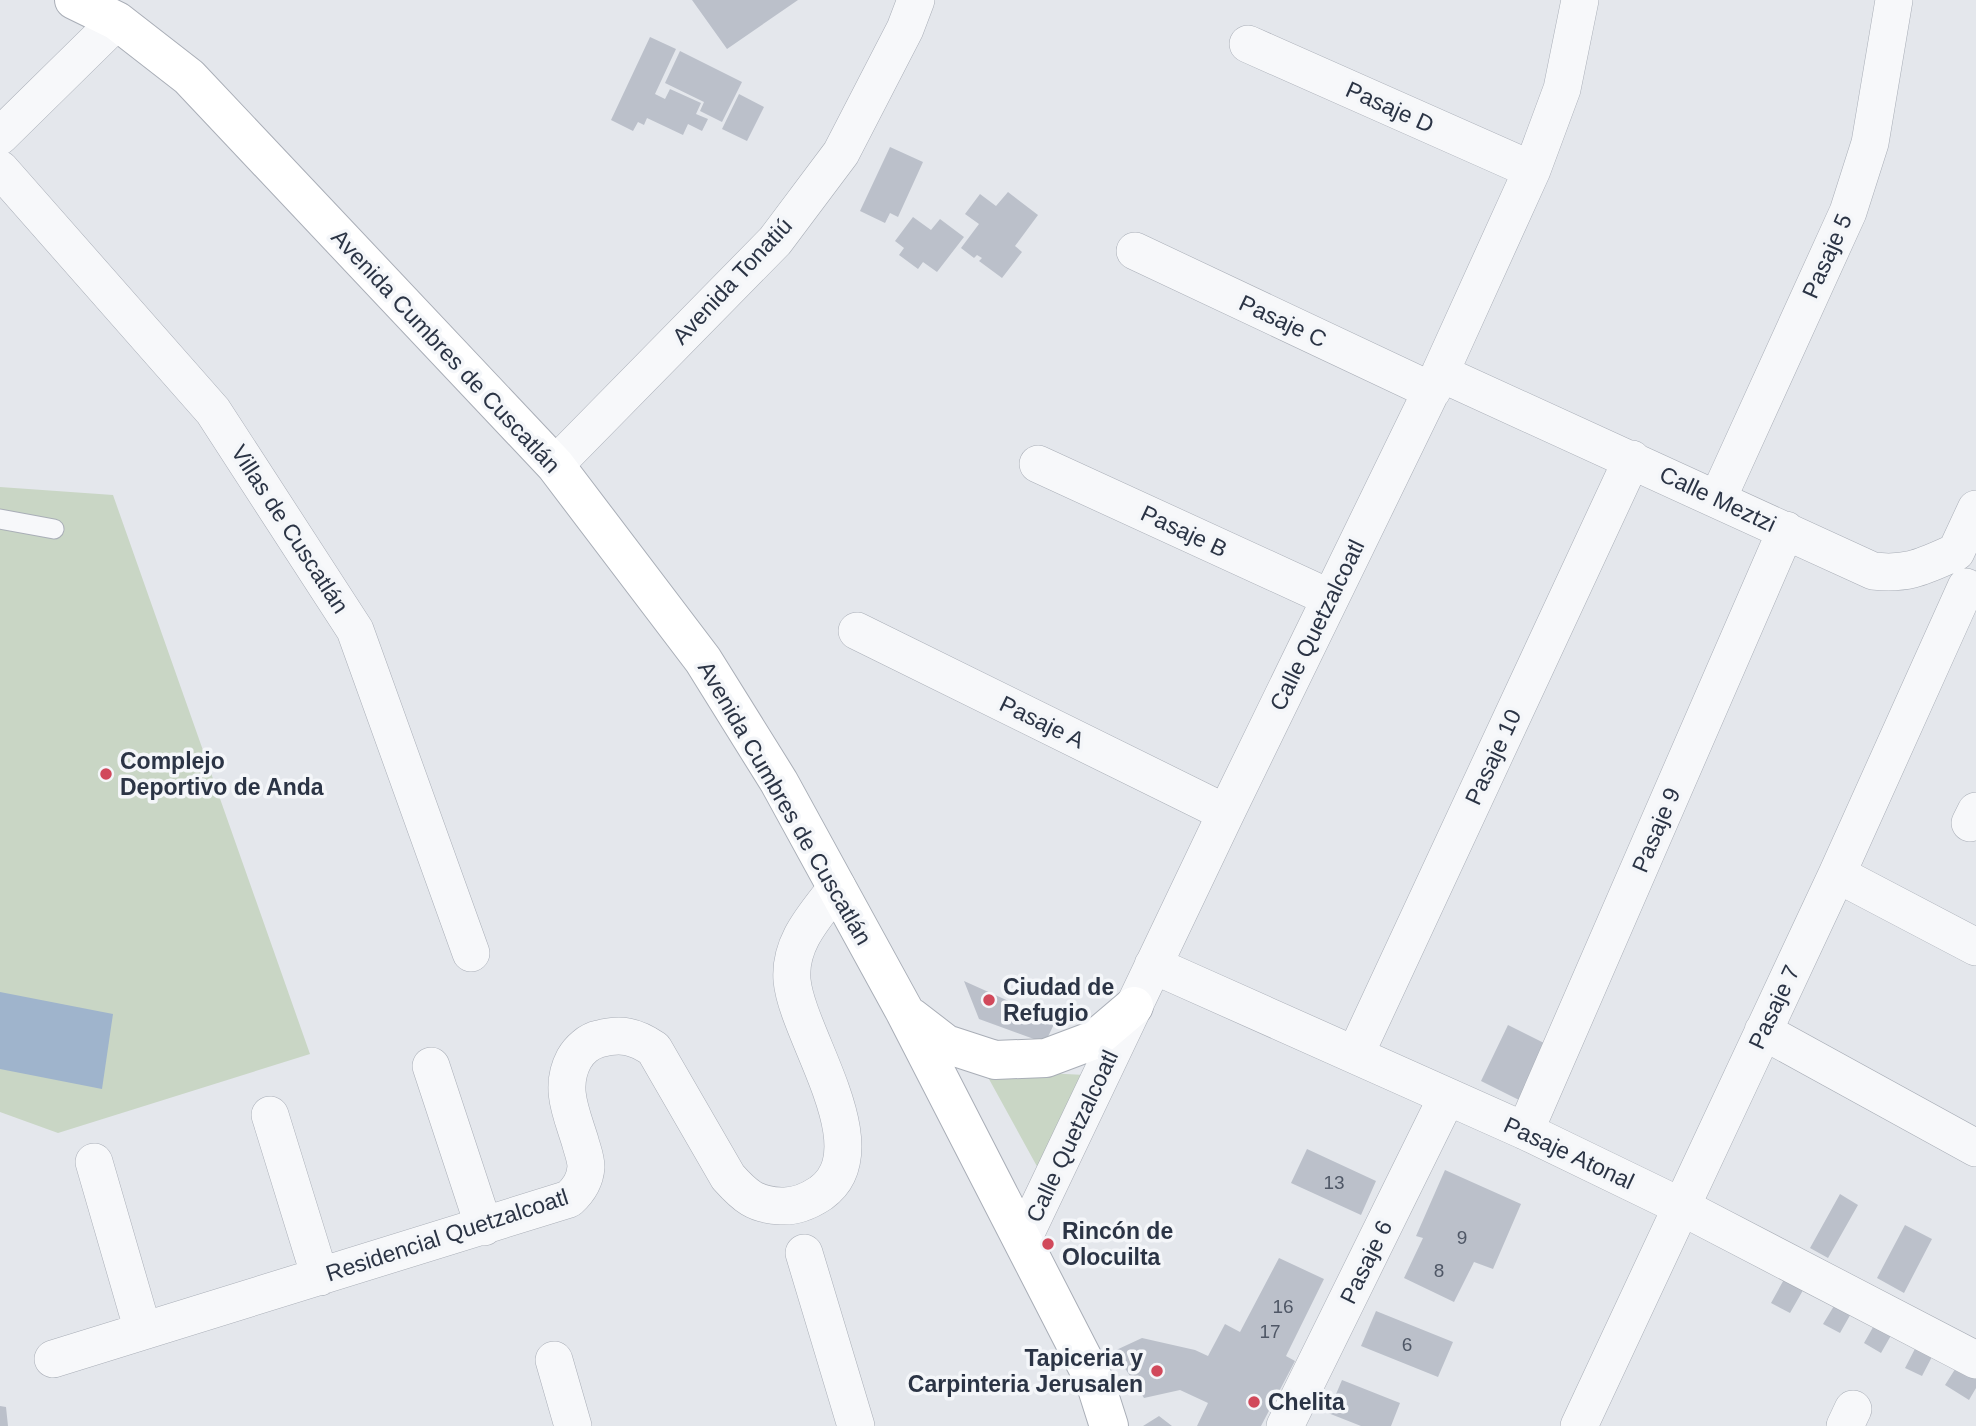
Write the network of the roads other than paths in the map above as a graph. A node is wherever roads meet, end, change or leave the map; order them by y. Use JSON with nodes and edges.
{"nodes":[{"id":1,"x":74,"y":0,"type":"edge"},
{"id":2,"x":916,"y":0,"type":"edge"},
{"id":3,"x":1580,"y":0,"type":"edge"},
{"id":4,"x":1894,"y":0,"type":"edge"},
{"id":5,"x":129,"y":11,"type":"edge"},
{"id":6,"x":1248,"y":44,"type":"dead end"},
{"id":7,"x":0,"y":136,"type":"edge"},
{"id":8,"x":0,"y":169,"type":"edge"},
{"id":9,"x":1532,"y":170,"type":"junction"},
{"id":10,"x":1135,"y":251,"type":"dead end"},
{"id":11,"x":1436,"y":382,"type":"junction"},
{"id":12,"x":1632,"y":459,"type":"junction"},
{"id":13,"x":555,"y":464,"type":"junction"},
{"id":14,"x":1038,"y":464,"type":"dead end"},
{"id":15,"x":1718,"y":498,"type":"junction"},
{"id":16,"x":1976,"y":509,"type":"edge"},
{"id":17,"x":0,"y":519,"type":"edge"},
{"id":18,"x":54,"y":529,"type":"dead end"},
{"id":19,"x":1786,"y":530,"type":"junction"},
{"id":20,"x":1956,"y":552,"type":"junction"},
{"id":21,"x":1971,"y":589,"type":"edge"},
{"id":22,"x":1330,"y":598,"type":"junction"},
{"id":23,"x":858,"y":631,"type":"dead end"},
{"id":24,"x":1226,"y":813,"type":"junction"},
{"id":25,"x":1837,"y":874,"type":"junction"},
{"id":26,"x":837,"y":887,"type":"junction"},
{"id":27,"x":1976,"y":947,"type":"edge"},
{"id":28,"x":471,"y":953,"type":"dead end"},
{"id":29,"x":1153,"y":965,"type":"junction"},
{"id":30,"x":1134,"y":1006,"type":"junction"},
{"id":31,"x":905,"y":1012,"type":"junction"},
{"id":32,"x":1763,"y":1031,"type":"junction"},
{"id":33,"x":1355,"y":1055,"type":"junction"},
{"id":34,"x":431,"y":1066,"type":"dead end"},
{"id":35,"x":1447,"y":1097,"type":"junction"},
{"id":36,"x":270,"y":1115,"type":"dead end"},
{"id":37,"x":1525,"y":1131,"type":"junction"},
{"id":38,"x":1976,"y":1148,"type":"edge"},
{"id":39,"x":94,"y":1162,"type":"dead end"},
{"id":40,"x":1680,"y":1206,"type":"junction"},
{"id":41,"x":484,"y":1227,"type":"junction"},
{"id":42,"x":1023,"y":1239,"type":"junction"},
{"id":43,"x":804,"y":1253,"type":"dead end"},
{"id":44,"x":320,"y":1277,"type":"junction"},
{"id":45,"x":143,"y":1331,"type":"junction"},
{"id":46,"x":52,"y":1359,"type":"dead end"},
{"id":47,"x":554,"y":1360,"type":"dead end"},
{"id":48,"x":1976,"y":1360,"type":"edge"},
{"id":49,"x":573,"y":1426,"type":"edge"},
{"id":50,"x":856,"y":1426,"type":"edge"},
{"id":51,"x":1109,"y":1426,"type":"edge"},
{"id":52,"x":1285,"y":1426,"type":"edge"},
{"id":53,"x":1579,"y":1426,"type":"edge"}],
"edges":[{"from":1,"to":5,"type":"main road","name":"Avenida Cumbres de Cuscatlán"},
{"from":2,"to":13,"type":"street","name":"Avenida Tonatiú"},
{"from":3,"to":9,"type":"street","name":"Calle Quetzalcoatl"},
{"from":4,"to":15,"type":"street","name":"Pasaje 5"},
{"from":5,"to":7,"type":"street"},
{"from":5,"to":13,"type":"main road","name":"Avenida Cumbres de Cuscatlán"},
{"from":6,"to":9,"type":"street","name":"Pasaje D"},
{"from":8,"to":28,"type":"street","name":"Villas de Cuscatlán"},
{"from":9,"to":11,"type":"street","name":"Calle Quetzalcoatl"},
{"from":10,"to":11,"type":"street","name":"Pasaje C"},
{"from":11,"to":12,"type":"street","name":"Calle Meztzi"},
{"from":11,"to":22,"type":"street","name":"Calle Quetzalcoatl"},
{"from":12,"to":15,"type":"street","name":"Calle Meztzi"},
{"from":12,"to":33,"type":"street","name":"Pasaje 10"},
{"from":13,"to":26,"type":"main road","name":"Avenida Cumbres de Cuscatlán"},
{"from":14,"to":22,"type":"street","name":"Pasaje B"},
{"from":15,"to":19,"type":"street","name":"Calle Meztzi"},
{"from":16,"to":20,"type":"street"},
{"from":17,"to":18,"type":"lane"},
{"from":19,"to":20,"type":"street","name":"Calle Meztzi"},
{"from":19,"to":37,"type":"street","name":"Pasaje 9"},
{"from":20,"to":21,"type":"street"},
{"from":21,"to":25,"type":"street","name":"Pasaje 7"},
{"from":22,"to":24,"type":"street","name":"Calle Quetzalcoatl"},
{"from":23,"to":24,"type":"street","name":"Pasaje A"},
{"from":24,"to":29,"type":"street","name":"Calle Quetzalcoatl"},
{"from":25,"to":27,"type":"street"},
{"from":25,"to":32,"type":"street","name":"Pasaje 7"},
{"from":26,"to":31,"type":"main road","name":"Avenida Cumbres de Cuscatlán"},
{"from":26,"to":41,"type":"street","name":"Residencial Quetzalcoatl"},
{"from":29,"to":30,"type":"street","name":"Calle Quetzalcoatl"},
{"from":29,"to":33,"type":"street","name":"Pasaje Atonal"},
{"from":30,"to":31,"type":"main road"},
{"from":30,"to":42,"type":"street","name":"Calle Quetzalcoatl"},
{"from":31,"to":42,"type":"main road","name":"Avenida Cumbres de Cuscatlán"},
{"from":32,"to":38,"type":"street"},
{"from":32,"to":40,"type":"street","name":"Pasaje 7"},
{"from":33,"to":35,"type":"street","name":"Pasaje Atonal"},
{"from":34,"to":41,"type":"street"},
{"from":35,"to":37,"type":"street","name":"Pasaje Atonal"},
{"from":35,"to":52,"type":"street","name":"Pasaje 6"},
{"from":36,"to":44,"type":"street"},
{"from":37,"to":40,"type":"street","name":"Pasaje Atonal"},
{"from":39,"to":45,"type":"street"},
{"from":40,"to":48,"type":"street","name":"Pasaje Atonal"},
{"from":40,"to":53,"type":"street","name":"Pasaje 7"},
{"from":41,"to":44,"type":"street","name":"Residencial Quetzalcoatl"},
{"from":42,"to":51,"type":"main road","name":"Avenida Cumbres de Cuscatlán"},
{"from":43,"to":50,"type":"street"},
{"from":44,"to":45,"type":"street","name":"Residencial Quetzalcoatl"},
{"from":45,"to":46,"type":"street","name":"Residencial Quetzalcoatl"},
{"from":47,"to":49,"type":"street"}]}
